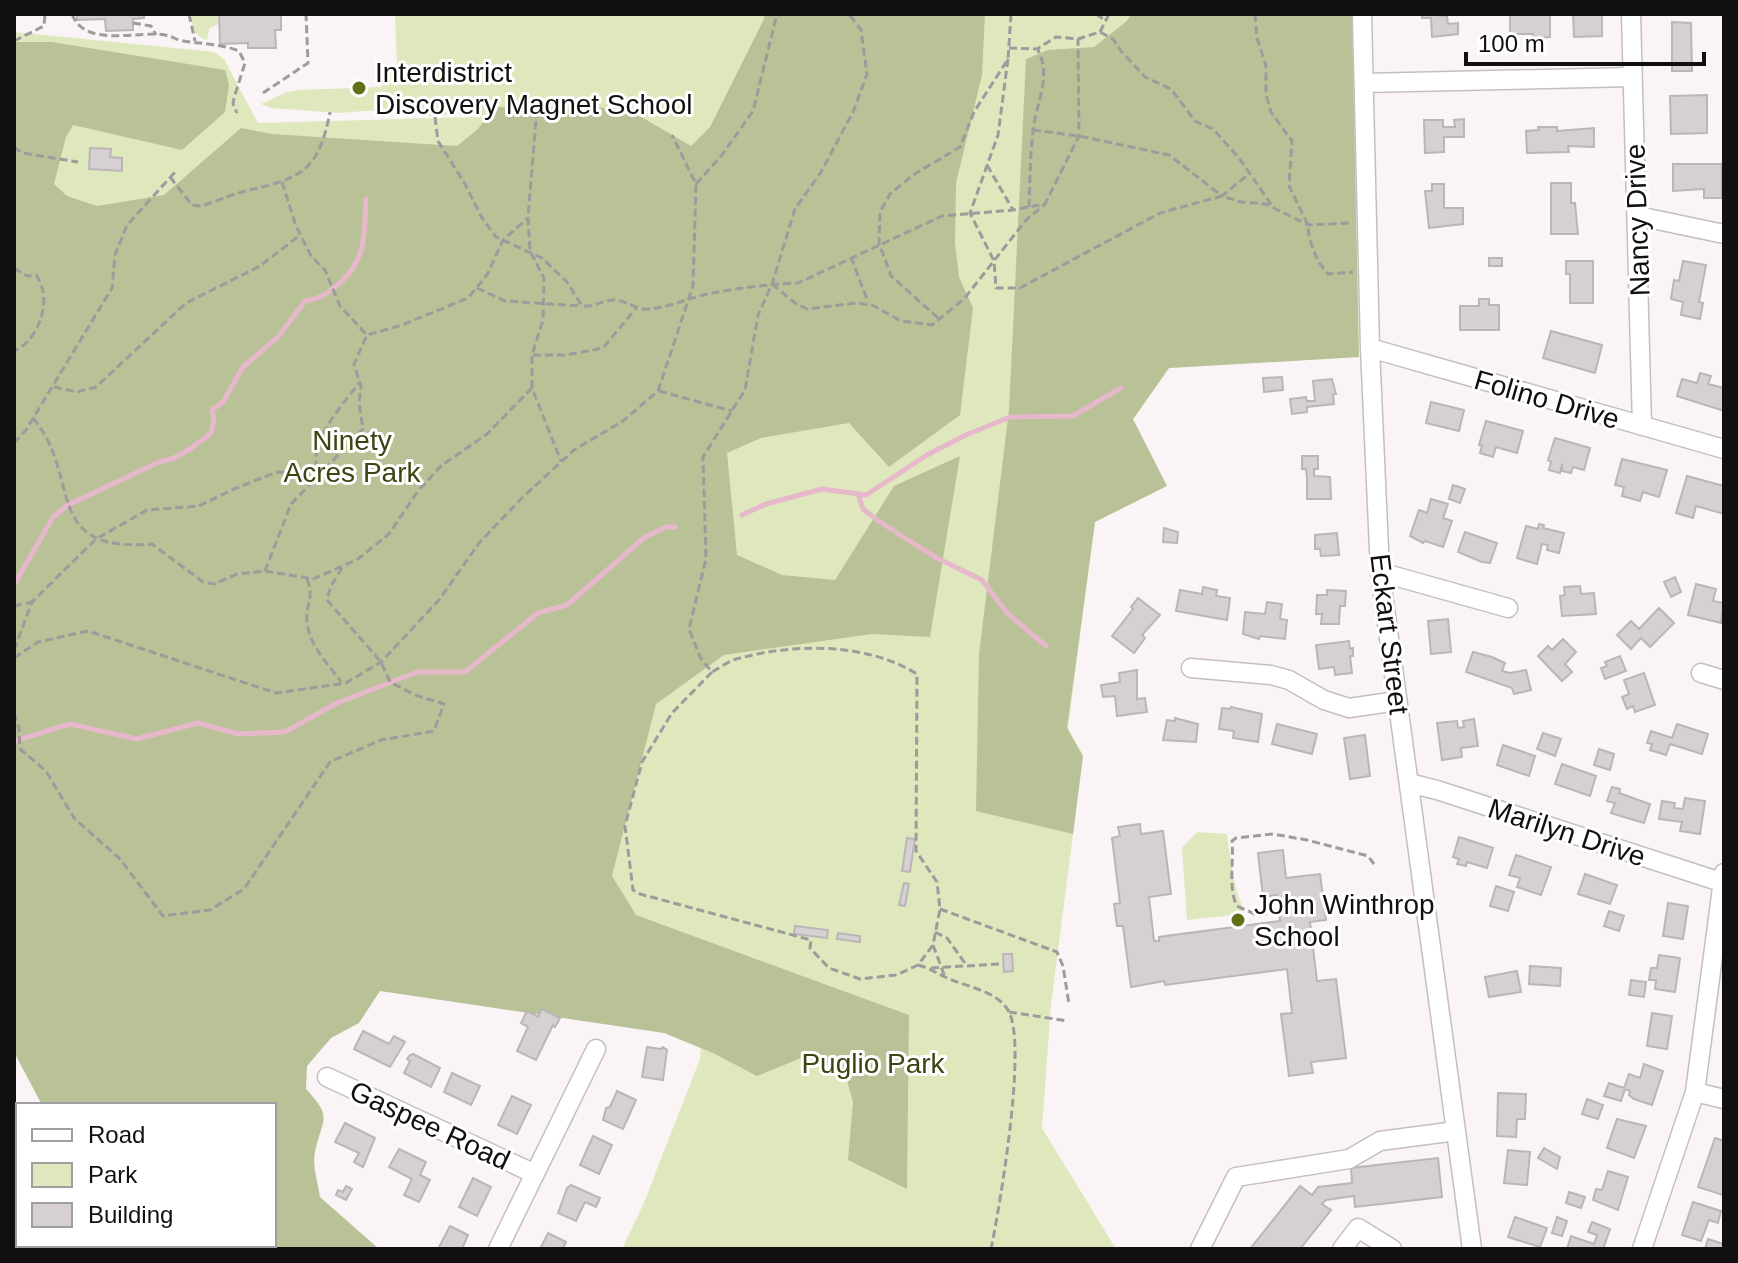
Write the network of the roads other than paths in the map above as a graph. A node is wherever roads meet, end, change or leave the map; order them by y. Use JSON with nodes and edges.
{"nodes":[{"id":1,"x":1362,"y":14,"type":"edge"},
{"id":2,"x":1631,"y":14,"type":"edge"},
{"id":3,"x":1632,"y":77,"type":"junction"},
{"id":4,"x":1364,"y":83,"type":"junction"},
{"id":5,"x":1638,"y":216,"type":"junction"},
{"id":6,"x":1724,"y":234,"type":"edge"},
{"id":7,"x":1370,"y":348,"type":"junction"},
{"id":8,"x":1642,"y":426,"type":"junction"},
{"id":9,"x":1724,"y":449,"type":"edge"},
{"id":10,"x":1380,"y":572,"type":"junction"},
{"id":11,"x":1508,"y":608,"type":"dead end"},
{"id":12,"x":1191,"y":668,"type":"dead end"},
{"id":13,"x":1701,"y":673,"type":"dead end"},
{"id":14,"x":1724,"y":680,"type":"edge"},
{"id":15,"x":1397,"y":701,"type":"junction"},
{"id":16,"x":1409,"y":783,"type":"junction"},
{"id":17,"x":1724,"y":879,"type":"edge"},
{"id":18,"x":596,"y":1049,"type":"dead end"},
{"id":19,"x":327,"y":1077,"type":"dead end"},
{"id":20,"x":1695,"y":1092,"type":"junction"},
{"id":21,"x":1724,"y":1099,"type":"edge"},
{"id":22,"x":1456,"y":1131,"type":"junction"},
{"id":23,"x":533,"y":1173,"type":"junction"},
{"id":24,"x":498,"y":1249,"type":"edge"},
{"id":25,"x":1200,"y":1249,"type":"edge"},
{"id":26,"x":1342,"y":1249,"type":"edge"},
{"id":27,"x":1392,"y":1249,"type":"edge"},
{"id":28,"x":1472,"y":1249,"type":"edge"},
{"id":29,"x":1642,"y":1249,"type":"edge"}],
"edges":[{"from":1,"to":4,"type":"street","name":"Eckart Street"},
{"from":2,"to":3,"type":"street","name":"Nancy Drive"},
{"from":3,"to":4,"type":"street"},
{"from":3,"to":5,"type":"street","name":"Nancy Drive"},
{"from":4,"to":7,"type":"street","name":"Eckart Street"},
{"from":5,"to":6,"type":"street"},
{"from":5,"to":8,"type":"street","name":"Nancy Drive"},
{"from":7,"to":8,"type":"street","name":"Folino Drive"},
{"from":7,"to":10,"type":"street","name":"Eckart Street"},
{"from":8,"to":9,"type":"street","name":"Folino Drive"},
{"from":10,"to":11,"type":"street"},
{"from":10,"to":15,"type":"street","name":"Eckart Street"},
{"from":12,"to":15,"type":"street"},
{"from":13,"to":14,"type":"street"},
{"from":15,"to":16,"type":"street","name":"Eckart Street"},
{"from":16,"to":17,"type":"street","name":"Marilyn Drive"},
{"from":16,"to":22,"type":"street","name":"Eckart Street"},
{"from":17,"to":20,"type":"street"},
{"from":18,"to":23,"type":"street"},
{"from":19,"to":23,"type":"street","name":"Gaspee Road"},
{"from":20,"to":21,"type":"street"},
{"from":20,"to":29,"type":"street"},
{"from":22,"to":25,"type":"street"},
{"from":22,"to":28,"type":"street","name":"Eckart Street"},
{"from":23,"to":24,"type":"street"},
{"from":26,"to":27,"type":"street"}]}
